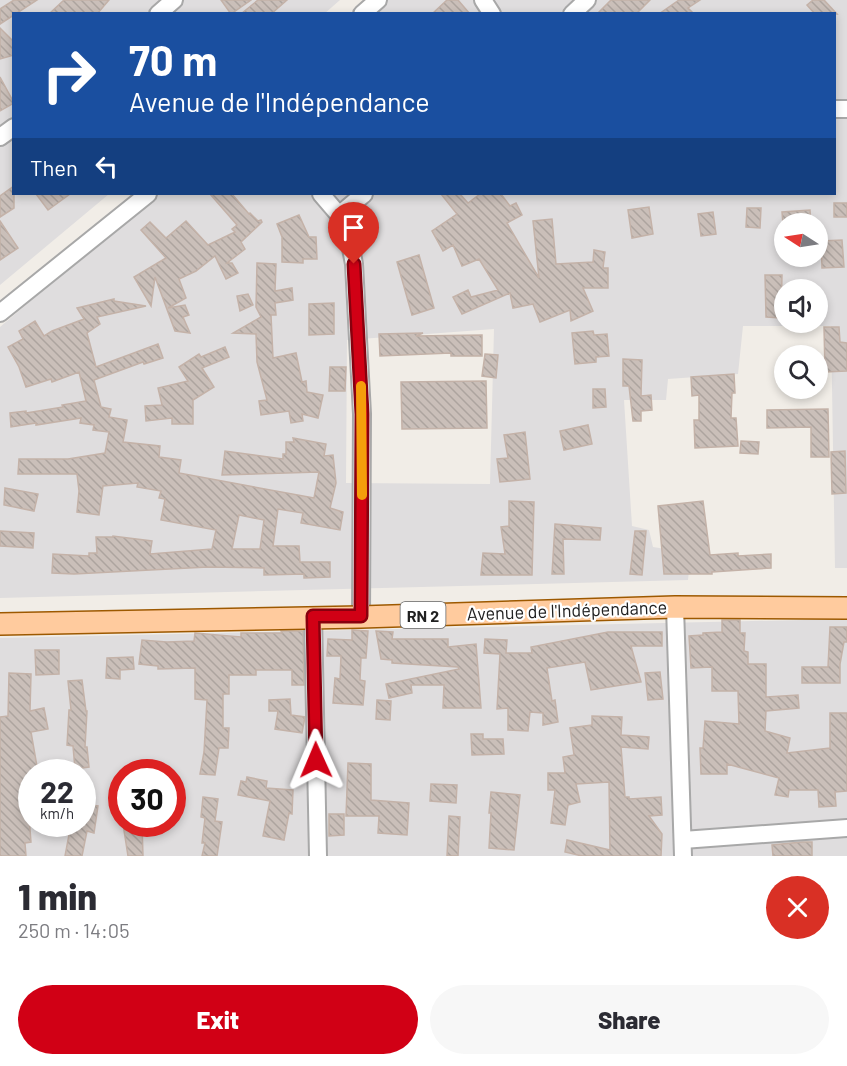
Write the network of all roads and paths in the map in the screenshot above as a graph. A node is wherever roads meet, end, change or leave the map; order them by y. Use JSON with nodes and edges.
{"nodes":[{"id":1,"x":378,"y":0,"type":"edge"},
{"id":2,"x":586,"y":0,"type":"edge"},
{"id":3,"x":364,"y":12,"type":"edge"},
{"id":4,"x":574,"y":12,"type":"edge"},
{"id":5,"x":12,"y":129,"type":"edge"},
{"id":6,"x":0,"y":138,"type":"edge"},
{"id":7,"x":147,"y":195,"type":"edge"},
{"id":8,"x":322,"y":195,"type":"edge"},
{"id":9,"x":363,"y":195,"type":"edge"},
{"id":10,"x":339,"y":215,"type":"junction"},
{"id":11,"x":0,"y":313,"type":"edge"},
{"id":12,"x":675,"y":607,"type":"junction"},
{"id":13,"x":847,"y":608,"type":"edge"},
{"id":14,"x":313,"y":616,"type":"junction"},
{"id":15,"x":361,"y":616,"type":"junction"},
{"id":16,"x":0,"y":624,"type":"edge"},
{"id":17,"x":847,"y":828,"type":"edge"},
{"id":18,"x":683,"y":848,"type":"edge"},
{"id":19,"x":318,"y":856,"type":"edge"}],
"edges":[{"from":1,"to":3,"type":"street"},
{"from":2,"to":4,"type":"street"},
{"from":5,"to":6,"type":"street"},
{"from":7,"to":11,"type":"street"},
{"from":8,"to":10,"type":"street"},
{"from":9,"to":10,"type":"street"},
{"from":10,"to":15,"type":"street"},
{"from":12,"to":13,"type":"main road","name":"Avenue de l'Indépendance","number":"RN 2"},
{"from":12,"to":15,"type":"main road","name":"Avenue de l'Indépendance","number":"RN 2"},
{"from":12,"to":18,"type":"street"},
{"from":14,"to":15,"type":"main road","name":"Avenue de l'Indépendance","number":"RN 2"},
{"from":14,"to":16,"type":"main road","name":"Avenue de l'Indépendance","number":"RN 2"},
{"from":14,"to":19,"type":"street"},
{"from":17,"to":18,"type":"street"}]}
